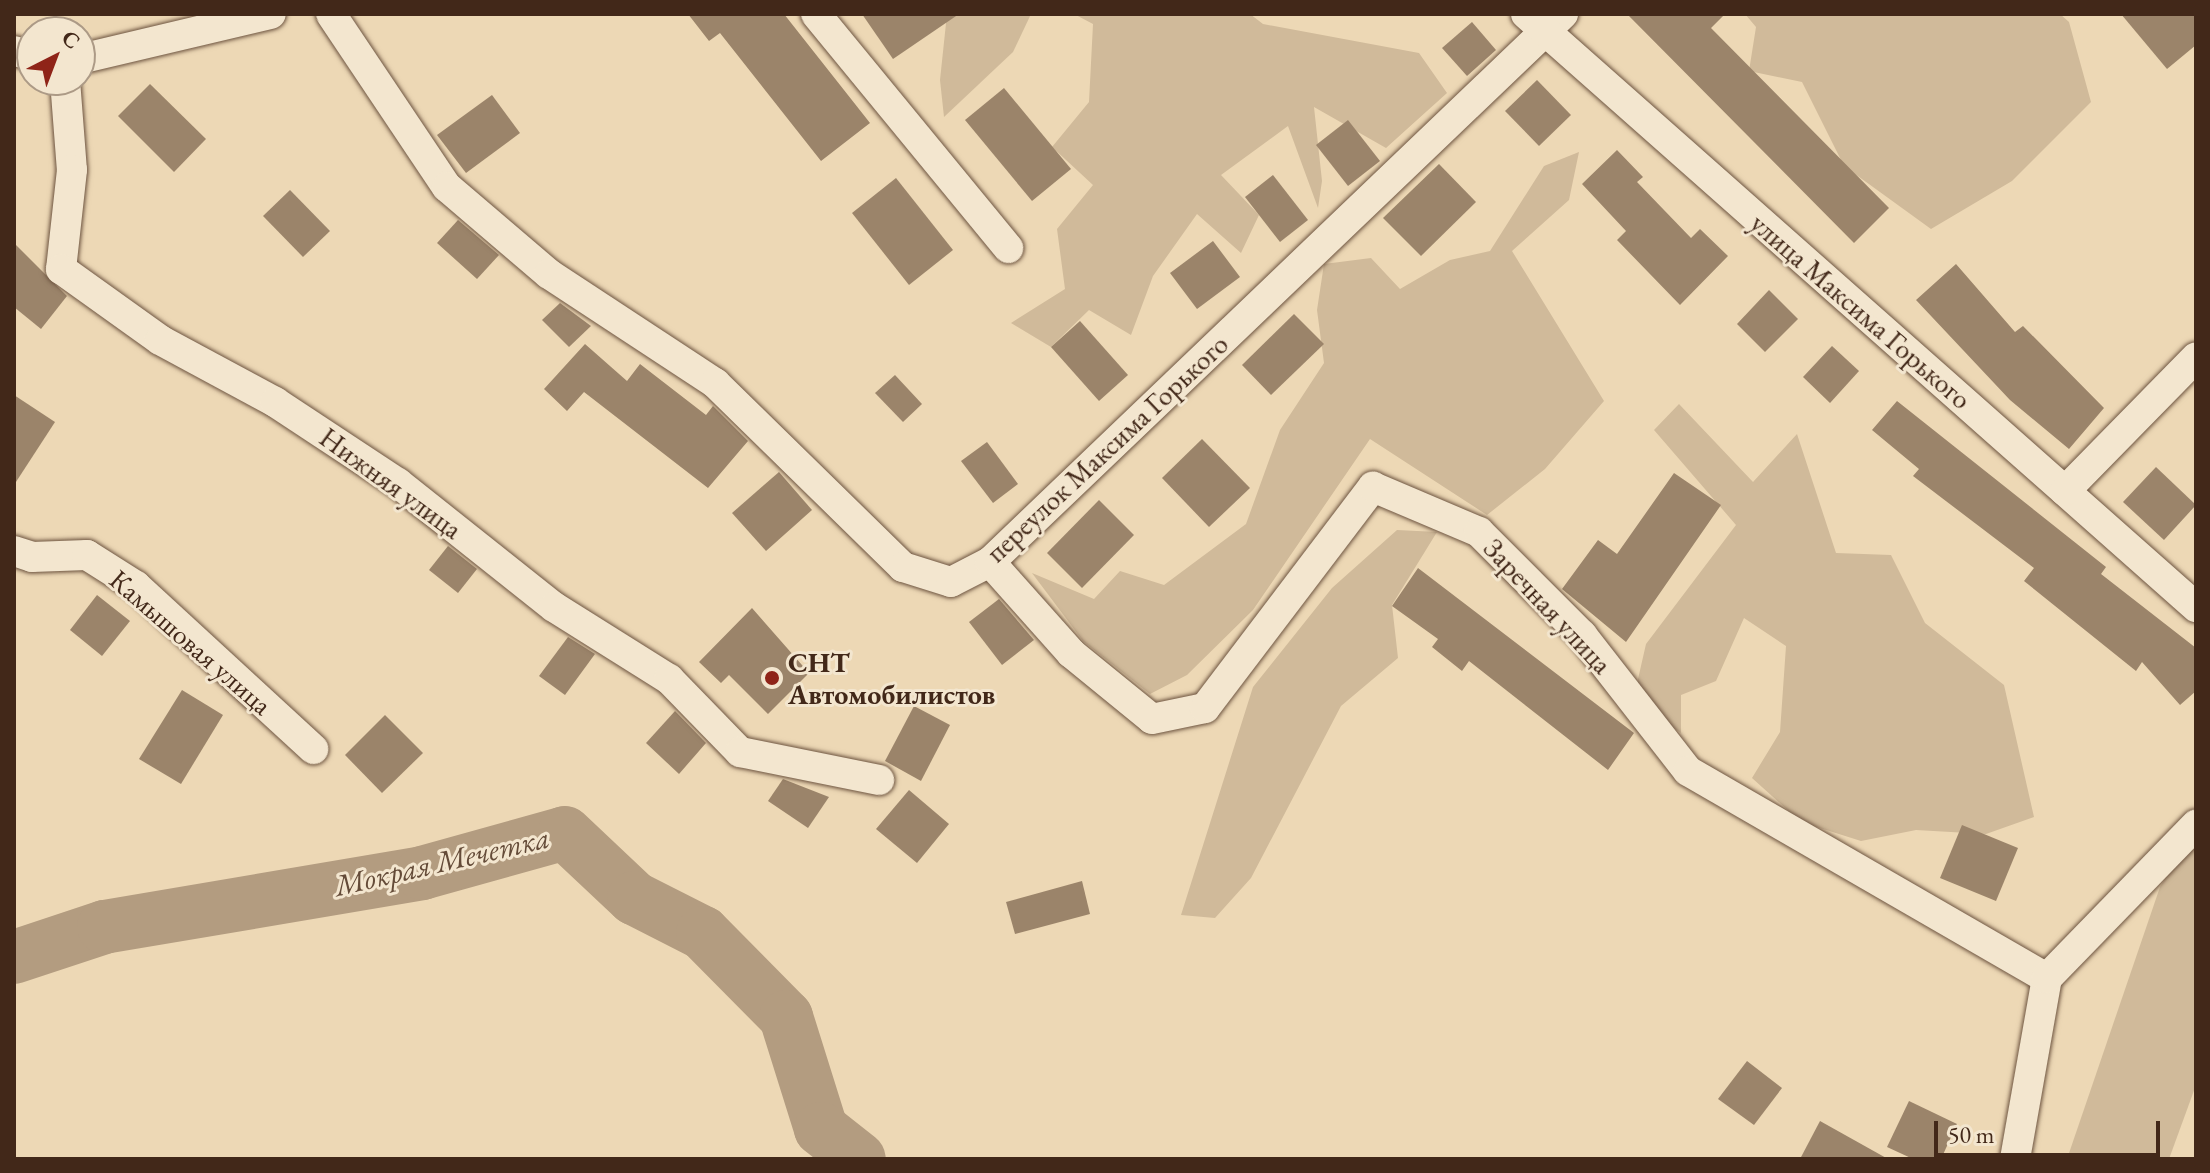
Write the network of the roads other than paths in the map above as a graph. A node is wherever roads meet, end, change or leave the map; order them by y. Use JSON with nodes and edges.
{"nodes":[{"id":1,"x":271,"y":14,"type":"edge"},
{"id":2,"x":331,"y":14,"type":"edge"},
{"id":3,"x":816,"y":14,"type":"edge"},
{"id":4,"x":1544,"y":20,"type":"edge"},
{"id":5,"x":96,"y":55,"type":"edge"},
{"id":6,"x":66,"y":96,"type":"edge"},
{"id":7,"x":1008,"y":248,"type":"dead end"},
{"id":8,"x":2196,"y":357,"type":"edge"},
{"id":9,"x":2065,"y":491,"type":"junction"},
{"id":10,"x":14,"y":551,"type":"edge"},
{"id":11,"x":990,"y":562,"type":"junction"},
{"id":12,"x":2196,"y":607,"type":"edge"},
{"id":13,"x":313,"y":749,"type":"dead end"},
{"id":14,"x":879,"y":780,"type":"dead end"},
{"id":15,"x":2196,"y":825,"type":"edge"},
{"id":16,"x":2047,"y":978,"type":"junction"},
{"id":17,"x":2015,"y":1159,"type":"edge"}],
"edges":[{"from":1,"to":5,"type":"street"},
{"from":2,"to":11,"type":"street","name":"переулок Максима Горького"},
{"from":3,"to":7,"type":"street"},
{"from":4,"to":9,"type":"street","name":"улица Максима Горького"},
{"from":4,"to":11,"type":"street","name":"переулок Максима Горького"},
{"from":6,"to":14,"type":"street","name":"Нижняя улица"},
{"from":8,"to":9,"type":"street"},
{"from":9,"to":12,"type":"street","name":"улица Максима Горького"},
{"from":10,"to":13,"type":"street","name":"Камышовая улица"},
{"from":11,"to":16,"type":"street","name":"Заречная улица"},
{"from":15,"to":16,"type":"street"},
{"from":16,"to":17,"type":"street"}]}
